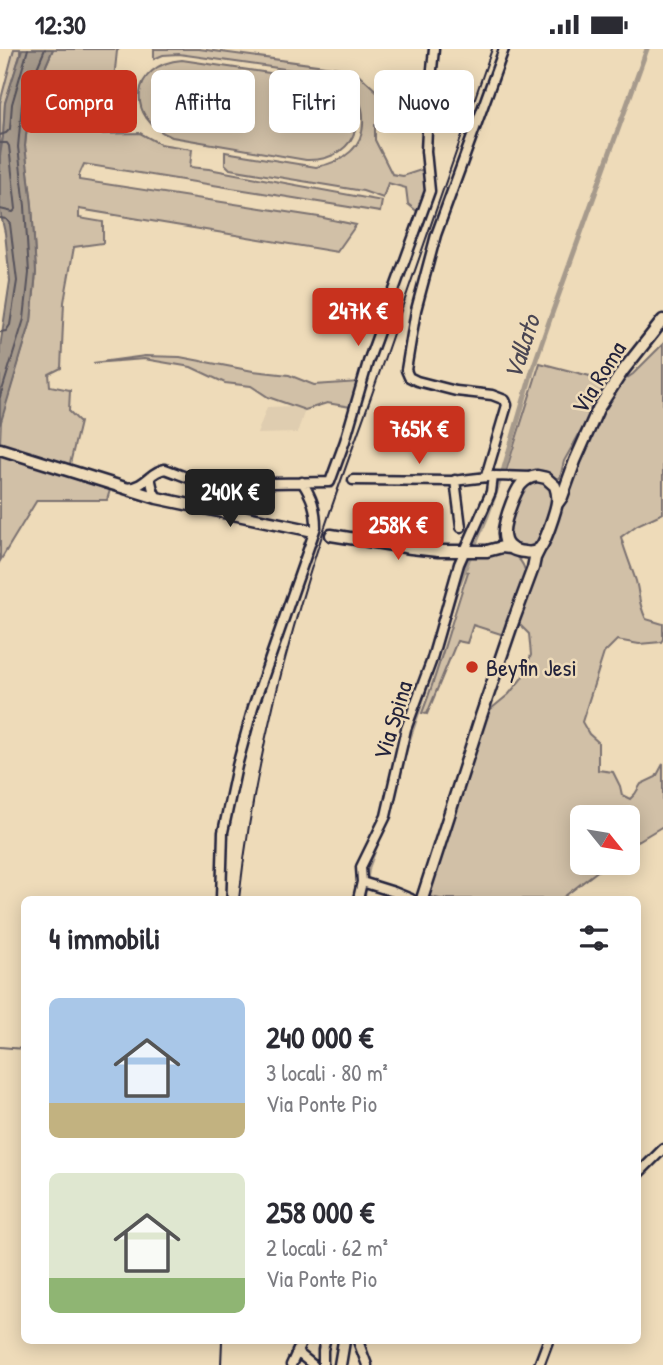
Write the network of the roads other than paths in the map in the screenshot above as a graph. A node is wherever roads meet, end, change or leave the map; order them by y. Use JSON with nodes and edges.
{"nodes":[{"id":1,"x":434,"y":49,"type":"edge"},
{"id":2,"x":504,"y":49,"type":"edge"},
{"id":3,"x":663,"y":320,"type":"edge"},
{"id":4,"x":0,"y":449,"type":"edge"},
{"id":5,"x":575,"y":461,"type":"junction"},
{"id":6,"x":497,"y":476,"type":"junction"},
{"id":7,"x":151,"y":477,"type":"junction"},
{"id":8,"x":531,"y":477,"type":"junction"},
{"id":9,"x":353,"y":480,"type":"dead end"},
{"id":10,"x":455,"y":480,"type":"junction"},
{"id":11,"x":302,"y":482,"type":"junction"},
{"id":12,"x":553,"y":484,"type":"junction"},
{"id":13,"x":143,"y":489,"type":"junction"},
{"id":14,"x":517,"y":491,"type":"junction"},
{"id":15,"x":157,"y":498,"type":"junction"},
{"id":16,"x":557,"y":504,"type":"junction"},
{"id":17,"x":504,"y":524,"type":"junction"},
{"id":18,"x":461,"y":527,"type":"dead end"},
{"id":19,"x":309,"y":530,"type":"tunnel mouth"},
{"id":20,"x":331,"y":534,"type":"tunnel mouth"},
{"id":21,"x":540,"y":548,"type":"junction"},
{"id":22,"x":514,"y":550,"type":"junction"},
{"id":23,"x":472,"y":551,"type":"junction"},
{"id":24,"x":528,"y":583,"type":"junction"},
{"id":25,"x":365,"y":883,"type":"junction"},
{"id":26,"x":221,"y":896,"type":"edge"},
{"id":27,"x":359,"y":896,"type":"edge"},
{"id":28,"x":404,"y":896,"type":"edge"},
{"id":29,"x":423,"y":896,"type":"edge"},
{"id":30,"x":663,"y":1149,"type":"edge"},
{"id":31,"x":641,"y":1171,"type":"edge"},
{"id":32,"x":301,"y":1344,"type":"edge"},
{"id":33,"x":324,"y":1344,"type":"edge"},
{"id":34,"x":344,"y":1344,"type":"edge"},
{"id":35,"x":359,"y":1344,"type":"edge"},
{"id":36,"x":547,"y":1344,"type":"edge"},
{"id":37,"x":323,"y":1350,"type":"junction"},
{"id":38,"x":297,"y":1352,"type":"junction"},
{"id":39,"x":309,"y":1362,"type":"edge"},
{"id":40,"x":291,"y":1365,"type":"edge"},
{"id":41,"x":323,"y":1365,"type":"edge"},
{"id":42,"x":340,"y":1365,"type":"edge"},
{"id":43,"x":367,"y":1365,"type":"edge"},
{"id":44,"x":539,"y":1365,"type":"edge"}],
"edges":[{"from":1,"to":11,"type":"street"},
{"from":2,"to":6,"type":"street","name":"Via Spina"},
{"from":3,"to":5,"type":"main road","name":"Via Roma"},
{"from":4,"to":13,"type":"main road"},
{"from":5,"to":12,"type":"main road"},
{"from":5,"to":16,"type":"main road","name":"Via Roma"},
{"from":6,"to":8,"type":"street"},
{"from":6,"to":10,"type":"street"},
{"from":6,"to":14,"type":"street"},
{"from":6,"to":23,"type":"street","name":"Via Spina"},
{"from":7,"to":11,"type":"street"},
{"from":7,"to":13,"type":"street"},
{"from":7,"to":15,"type":"street"},
{"from":8,"to":12,"type":"main road"},
{"from":8,"to":14,"type":"main road"},
{"from":9,"to":10,"type":"street"},
{"from":10,"to":18,"type":"street"},
{"from":11,"to":26,"type":"street"},
{"from":12,"to":16,"type":"main road"},
{"from":13,"to":15,"type":"main road"},
{"from":14,"to":17,"type":"main road"},
{"from":15,"to":19,"type":"main road"},
{"from":16,"to":21,"type":"main road","name":"Via Roma"},
{"from":17,"to":22,"type":"main road"},
{"from":17,"to":23,"type":"main road"},
{"from":20,"to":23,"type":"main road"},
{"from":21,"to":22,"type":"main road"},
{"from":21,"to":24,"type":"main road","name":"Via Roma"},
{"from":22,"to":23,"type":"main road"},
{"from":22,"to":24,"type":"main road"},
{"from":23,"to":25,"type":"street","name":"Via Spina"},
{"from":24,"to":29,"type":"main road","name":"Via Roma"},
{"from":25,"to":27,"type":"street","name":"Via Spina"},
{"from":25,"to":28,"type":"street"},
{"from":30,"to":31,"type":"street"},
{"from":32,"to":38,"type":"street"},
{"from":33,"to":37,"type":"street"},
{"from":34,"to":42,"type":"main road"},
{"from":35,"to":43,"type":"street"},
{"from":36,"to":44,"type":"street"},
{"from":37,"to":39,"type":"street"},
{"from":37,"to":41,"type":"street"},
{"from":38,"to":39,"type":"street"},
{"from":38,"to":40,"type":"street"}]}
